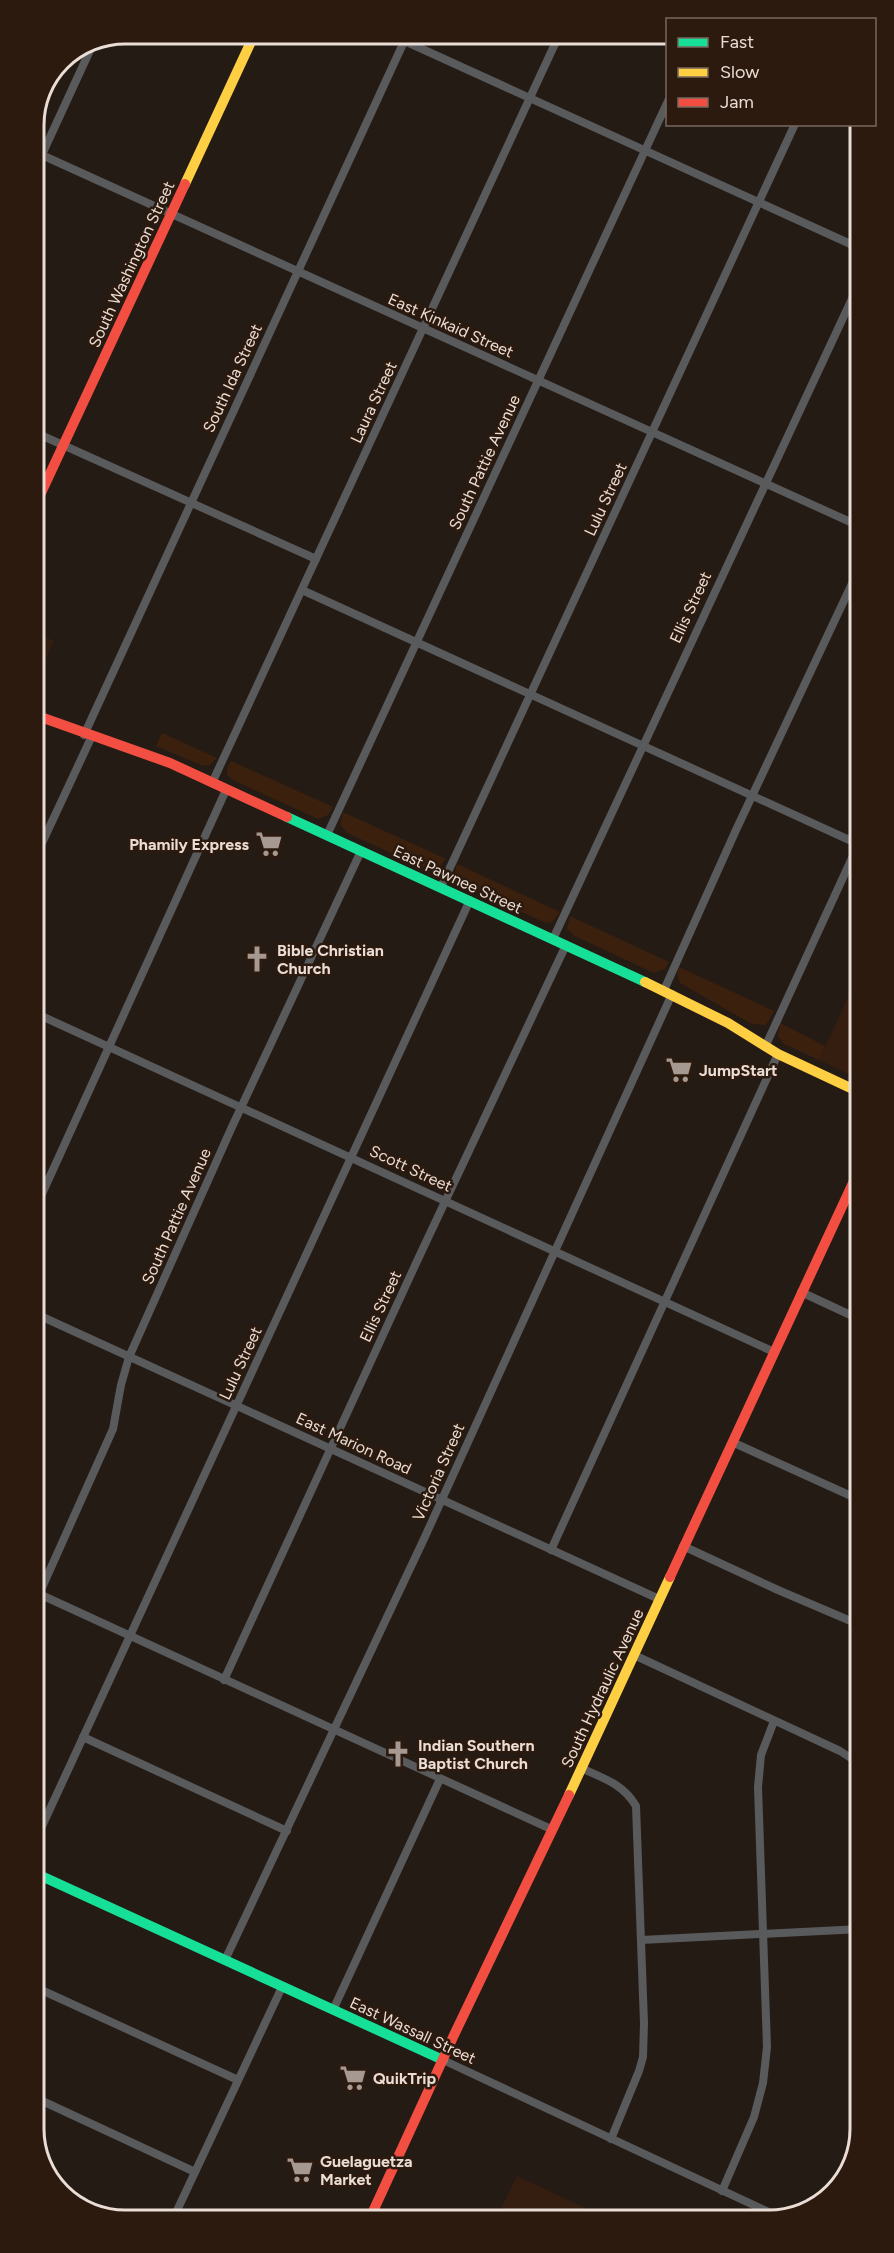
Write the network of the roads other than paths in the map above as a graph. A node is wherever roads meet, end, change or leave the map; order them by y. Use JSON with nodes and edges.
{"nodes":[{"id":1,"x":250,"y":44,"type":"edge"},
{"id":2,"x":403,"y":44,"type":"edge"},
{"id":3,"x":420,"y":44,"type":"edge"},
{"id":4,"x":555,"y":44,"type":"edge"},
{"id":5,"x":89,"y":52,"type":"edge"},
{"id":6,"x":530,"y":98,"type":"junction"},
{"id":7,"x":666,"y":105,"type":"edge"},
{"id":8,"x":794,"y":126,"type":"edge"},
{"id":9,"x":645,"y":150,"type":"junction"},
{"id":10,"x":44,"y":151,"type":"edge"},
{"id":11,"x":44,"y":156,"type":"edge"},
{"id":12,"x":759,"y":202,"type":"junction"},
{"id":13,"x":171,"y":214,"type":"junction"},
{"id":14,"x":850,"y":244,"type":"edge"},
{"id":15,"x":298,"y":272,"type":"junction"},
{"id":16,"x":850,"y":303,"type":"edge"},
{"id":17,"x":424,"y":329,"type":"junction"},
{"id":18,"x":538,"y":381,"type":"junction"},
{"id":19,"x":652,"y":432,"type":"junction"},
{"id":20,"x":44,"y":436,"type":"edge"},
{"id":21,"x":63,"y":445,"type":"junction"},
{"id":22,"x":764,"y":483,"type":"junction"},
{"id":23,"x":44,"y":486,"type":"edge"},
{"id":24,"x":191,"y":502,"type":"junction"},
{"id":25,"x":850,"y":522,"type":"edge"},
{"id":26,"x":316,"y":559,"type":"junction"},
{"id":27,"x":850,"y":588,"type":"edge"},
{"id":28,"x":302,"y":590,"type":"junction"},
{"id":29,"x":417,"y":642,"type":"junction"},
{"id":30,"x":531,"y":694,"type":"junction"},
{"id":31,"x":44,"y":719,"type":"edge"},
{"id":32,"x":87,"y":736,"type":"junction"},
{"id":33,"x":644,"y":746,"type":"junction"},
{"id":34,"x":212,"y":783,"type":"junction"},
{"id":35,"x":226,"y":790,"type":"junction"},
{"id":36,"x":752,"y":795,"type":"junction"},
{"id":37,"x":327,"y":835,"type":"junction"},
{"id":38,"x":44,"y":837,"type":"edge"},
{"id":39,"x":850,"y":840,"type":"edge"},
{"id":40,"x":361,"y":851,"type":"junction"},
{"id":41,"x":850,"y":861,"type":"edge"},
{"id":42,"x":441,"y":886,"type":"junction"},
{"id":43,"x":470,"y":900,"type":"junction"},
{"id":44,"x":553,"y":939,"type":"junction"},
{"id":45,"x":566,"y":945,"type":"junction"},
{"id":46,"x":668,"y":992,"type":"junction"},
{"id":47,"x":44,"y":1017,"type":"edge"},
{"id":48,"x":109,"y":1047,"type":"junction"},
{"id":49,"x":765,"y":1047,"type":"junction"},
{"id":50,"x":778,"y":1054,"type":"junction"},
{"id":51,"x":850,"y":1088,"type":"edge"},
{"id":52,"x":241,"y":1107,"type":"junction"},
{"id":53,"x":352,"y":1157,"type":"junction"},
{"id":54,"x":44,"y":1189,"type":"edge"},
{"id":55,"x":850,"y":1189,"type":"edge"},
{"id":56,"x":446,"y":1200,"type":"junction"},
{"id":57,"x":555,"y":1250,"type":"junction"},
{"id":58,"x":801,"y":1292,"type":"junction"},
{"id":59,"x":665,"y":1301,"type":"junction"},
{"id":60,"x":850,"y":1316,"type":"edge"},
{"id":61,"x":44,"y":1318,"type":"edge"},
{"id":62,"x":774,"y":1352,"type":"junction"},
{"id":63,"x":129,"y":1357,"type":"junction"},
{"id":64,"x":237,"y":1406,"type":"junction"},
{"id":65,"x":732,"y":1442,"type":"junction"},
{"id":66,"x":331,"y":1449,"type":"junction"},
{"id":67,"x":850,"y":1495,"type":"edge"},
{"id":68,"x":441,"y":1500,"type":"junction"},
{"id":69,"x":683,"y":1546,"type":"junction"},
{"id":70,"x":551,"y":1550,"type":"junction"},
{"id":71,"x":44,"y":1581,"type":"edge"},
{"id":72,"x":44,"y":1599,"type":"edge"},
{"id":73,"x":659,"y":1599,"type":"junction"},
{"id":74,"x":850,"y":1621,"type":"edge"},
{"id":75,"x":130,"y":1636,"type":"junction"},
{"id":76,"x":634,"y":1654,"type":"junction"},
{"id":77,"x":224,"y":1680,"type":"junction"},
{"id":78,"x":774,"y":1721,"type":"junction"},
{"id":79,"x":334,"y":1730,"type":"junction"},
{"id":80,"x":83,"y":1737,"type":"junction"},
{"id":81,"x":850,"y":1758,"type":"edge"},
{"id":82,"x":581,"y":1768,"type":"junction"},
{"id":83,"x":440,"y":1779,"type":"junction"},
{"id":84,"x":44,"y":1822,"type":"edge"},
{"id":85,"x":553,"y":1830,"type":"junction"},
{"id":86,"x":286,"y":1831,"type":"junction"},
{"id":87,"x":44,"y":1877,"type":"edge"},
{"id":88,"x":850,"y":1929,"type":"edge"},
{"id":89,"x":764,"y":1932,"type":"junction"},
{"id":90,"x":641,"y":1940,"type":"junction"},
{"id":91,"x":225,"y":1960,"type":"junction"},
{"id":92,"x":282,"y":1987,"type":"junction"},
{"id":93,"x":44,"y":1991,"type":"edge"},
{"id":94,"x":333,"y":2010,"type":"junction"},
{"id":95,"x":443,"y":2060,"type":"junction"},
{"id":96,"x":238,"y":2080,"type":"junction"},
{"id":97,"x":44,"y":2102,"type":"edge"},
{"id":98,"x":611,"y":2139,"type":"junction"},
{"id":99,"x":195,"y":2172,"type":"junction"},
{"id":100,"x":722,"y":2191,"type":"junction"},
{"id":101,"x":178,"y":2209,"type":"edge"},
{"id":102,"x":374,"y":2209,"type":"edge"},
{"id":103,"x":762,"y":2210,"type":"edge"}],
"edges":[{"from":1,"to":13,"type":"street","name":"South Washington Street"},
{"from":2,"to":15,"type":"street","name":"South Ida Street"},
{"from":3,"to":6,"type":"street"},
{"from":4,"to":6,"type":"street","name":"Laura Street"},
{"from":5,"to":10,"type":"street"},
{"from":6,"to":9,"type":"street"},
{"from":6,"to":17,"type":"street","name":"Laura Street"},
{"from":7,"to":9,"type":"street","name":"South Pattie Avenue"},
{"from":8,"to":12,"type":"street","name":"Lulu Street"},
{"from":9,"to":12,"type":"street"},
{"from":9,"to":18,"type":"street","name":"South Pattie Avenue"},
{"from":11,"to":13,"type":"street","name":"East Kinkaid Street"},
{"from":12,"to":14,"type":"street"},
{"from":12,"to":19,"type":"street","name":"Lulu Street"},
{"from":13,"to":15,"type":"street","name":"East Kinkaid Street"},
{"from":13,"to":21,"type":"street","name":"South Washington Street"},
{"from":15,"to":17,"type":"street","name":"East Kinkaid Street"},
{"from":15,"to":24,"type":"street","name":"South Ida Street"},
{"from":16,"to":22,"type":"street","name":"Ellis Street"},
{"from":17,"to":18,"type":"street","name":"East Kinkaid Street"},
{"from":17,"to":26,"type":"street","name":"Laura Street"},
{"from":18,"to":19,"type":"street","name":"East Kinkaid Street"},
{"from":18,"to":29,"type":"street","name":"South Pattie Avenue"},
{"from":19,"to":22,"type":"street","name":"East Kinkaid Street"},
{"from":19,"to":30,"type":"street","name":"Lulu Street"},
{"from":20,"to":21,"type":"street"},
{"from":21,"to":23,"type":"street","name":"South Washington Street"},
{"from":21,"to":24,"type":"street"},
{"from":22,"to":25,"type":"street","name":"East Kinkaid Street"},
{"from":22,"to":33,"type":"street","name":"Ellis Street"},
{"from":24,"to":26,"type":"street"},
{"from":24,"to":32,"type":"street","name":"South Ida Street"},
{"from":26,"to":28,"type":"street","name":"Laura Street"},
{"from":27,"to":36,"type":"street","name":"Victoria Street"},
{"from":28,"to":29,"type":"street"},
{"from":28,"to":34,"type":"street","name":"Laura Street"},
{"from":29,"to":30,"type":"street"},
{"from":29,"to":37,"type":"street","name":"South Pattie Avenue"},
{"from":30,"to":33,"type":"street"},
{"from":30,"to":42,"type":"street","name":"Lulu Street"},
{"from":31,"to":32,"type":"street","name":"East Pawnee Street"},
{"from":32,"to":34,"type":"street","name":"East Pawnee Street"},
{"from":32,"to":38,"type":"street","name":"South Ida Street"},
{"from":33,"to":36,"type":"street"},
{"from":33,"to":44,"type":"street","name":"Ellis Street"},
{"from":34,"to":35,"type":"street","name":"East Pawnee Street"},
{"from":35,"to":37,"type":"street","name":"East Pawnee Street"},
{"from":35,"to":48,"type":"street"},
{"from":36,"to":39,"type":"street"},
{"from":36,"to":46,"type":"street","name":"Victoria Street"},
{"from":37,"to":40,"type":"street","name":"East Pawnee Street"},
{"from":40,"to":42,"type":"street","name":"East Pawnee Street"},
{"from":40,"to":52,"type":"street","name":"South Pattie Avenue"},
{"from":41,"to":49,"type":"street"},
{"from":42,"to":43,"type":"street","name":"East Pawnee Street"},
{"from":43,"to":44,"type":"street","name":"East Pawnee Street"},
{"from":43,"to":53,"type":"street","name":"Lulu Street"},
{"from":44,"to":45,"type":"street","name":"East Pawnee Street"},
{"from":45,"to":46,"type":"street","name":"East Pawnee Street"},
{"from":45,"to":56,"type":"street","name":"Ellis Street"},
{"from":46,"to":49,"type":"street","name":"East Pawnee Street"},
{"from":46,"to":57,"type":"street","name":"Victoria Street"},
{"from":47,"to":48,"type":"street","name":"Scott Street"},
{"from":48,"to":52,"type":"street","name":"Scott Street"},
{"from":48,"to":54,"type":"street"},
{"from":49,"to":50,"type":"street","name":"East Pawnee Street"},
{"from":50,"to":51,"type":"street","name":"East Pawnee Street"},
{"from":50,"to":59,"type":"street"},
{"from":52,"to":53,"type":"street","name":"Scott Street"},
{"from":52,"to":63,"type":"street","name":"South Pattie Avenue"},
{"from":53,"to":56,"type":"street","name":"Scott Street"},
{"from":53,"to":64,"type":"street","name":"Lulu Street"},
{"from":55,"to":58,"type":"street","name":"South Hydraulic Avenue"},
{"from":56,"to":57,"type":"street","name":"Scott Street"},
{"from":56,"to":66,"type":"street","name":"Ellis Street"},
{"from":57,"to":59,"type":"street","name":"Scott Street"},
{"from":57,"to":68,"type":"street","name":"Victoria Street"},
{"from":58,"to":60,"type":"street"},
{"from":58,"to":62,"type":"street","name":"South Hydraulic Avenue"},
{"from":59,"to":62,"type":"street","name":"Scott Street"},
{"from":59,"to":70,"type":"street"},
{"from":61,"to":63,"type":"street","name":"East Marion Road"},
{"from":62,"to":65,"type":"street","name":"South Hydraulic Avenue"},
{"from":63,"to":64,"type":"street","name":"East Marion Road"},
{"from":63,"to":71,"type":"street","name":"South Pattie Avenue"},
{"from":64,"to":66,"type":"street","name":"East Marion Road"},
{"from":64,"to":75,"type":"street","name":"Lulu Street"},
{"from":65,"to":67,"type":"street"},
{"from":65,"to":69,"type":"street","name":"South Hydraulic Avenue"},
{"from":66,"to":68,"type":"street","name":"East Marion Road"},
{"from":66,"to":77,"type":"street","name":"Ellis Street"},
{"from":68,"to":70,"type":"street","name":"East Marion Road"},
{"from":68,"to":79,"type":"street","name":"Victoria Street"},
{"from":69,"to":73,"type":"street","name":"South Hydraulic Avenue"},
{"from":69,"to":74,"type":"street"},
{"from":70,"to":73,"type":"street","name":"East Marion Road"},
{"from":72,"to":75,"type":"street"},
{"from":73,"to":76,"type":"street","name":"South Hydraulic Avenue"},
{"from":75,"to":77,"type":"street"},
{"from":75,"to":80,"type":"street","name":"Lulu Street"},
{"from":76,"to":78,"type":"street"},
{"from":76,"to":82,"type":"street","name":"South Hydraulic Avenue"},
{"from":77,"to":79,"type":"street"},
{"from":78,"to":81,"type":"street"},
{"from":78,"to":89,"type":"street"},
{"from":79,"to":83,"type":"street"},
{"from":79,"to":86,"type":"street","name":"Victoria Street"},
{"from":80,"to":84,"type":"street","name":"Lulu Street"},
{"from":80,"to":86,"type":"street"},
{"from":82,"to":85,"type":"street","name":"South Hydraulic Avenue"},
{"from":82,"to":90,"type":"street"},
{"from":83,"to":85,"type":"street"},
{"from":83,"to":94,"type":"street"},
{"from":85,"to":95,"type":"street","name":"South Hydraulic Avenue"},
{"from":86,"to":91,"type":"street","name":"Victoria Street"},
{"from":87,"to":91,"type":"street","name":"East Wassall Street"},
{"from":88,"to":89,"type":"street"},
{"from":89,"to":90,"type":"street"},
{"from":89,"to":100,"type":"street"},
{"from":90,"to":98,"type":"street"},
{"from":91,"to":92,"type":"street","name":"East Wassall Street"},
{"from":92,"to":94,"type":"street","name":"East Wassall Street"},
{"from":92,"to":96,"type":"street"},
{"from":93,"to":96,"type":"street"},
{"from":94,"to":95,"type":"street","name":"East Wassall Street"},
{"from":95,"to":98,"type":"street","name":"East Wassall Street"},
{"from":95,"to":102,"type":"street","name":"South Hydraulic Avenue"},
{"from":96,"to":99,"type":"street"},
{"from":97,"to":99,"type":"street"},
{"from":98,"to":100,"type":"street","name":"East Wassall Street"},
{"from":99,"to":101,"type":"street"},
{"from":100,"to":103,"type":"street","name":"East Wassall Street"}]}
